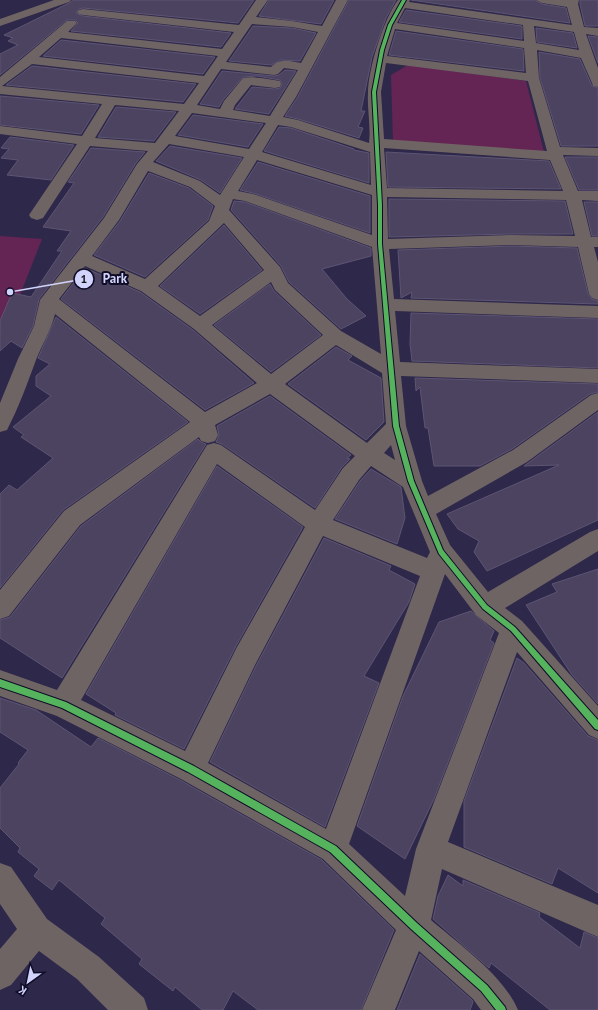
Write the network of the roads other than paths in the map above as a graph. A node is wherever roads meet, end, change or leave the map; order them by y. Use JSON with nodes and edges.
{"nodes":[{"id":1,"x":66,"y":0,"type":"edge"},
{"id":2,"x":96,"y":0,"type":"edge"},
{"id":3,"x":262,"y":0,"type":"edge"},
{"id":4,"x":342,"y":0,"type":"edge"},
{"id":5,"x":542,"y":0,"type":"edge"},
{"id":6,"x":403,"y":2,"type":"edge"},
{"id":7,"x":573,"y":2,"type":"edge"},
{"id":8,"x":83,"y":12,"type":"junction"},
{"id":9,"x":528,"y":21,"type":"junction"},
{"id":10,"x":0,"y":23,"type":"edge"},
{"id":11,"x":246,"y":24,"type":"junction"},
{"id":12,"x":390,"y":25,"type":"junction"},
{"id":13,"x":325,"y":30,"type":"junction"},
{"id":14,"x":579,"y":30,"type":"junction"},
{"id":15,"x":598,"y":32,"type":"edge"},
{"id":16,"x":59,"y":34,"type":"junction"},
{"id":17,"x":529,"y":45,"type":"junction"},
{"id":18,"x":226,"y":53,"type":"junction"},
{"id":19,"x":587,"y":56,"type":"junction"},
{"id":20,"x":380,"y":59,"type":"junction"},
{"id":21,"x":29,"y":60,"type":"junction"},
{"id":22,"x":218,"y":65,"type":"junction"},
{"id":23,"x":305,"y":67,"type":"junction"},
{"id":24,"x":533,"y":78,"type":"junction"},
{"id":25,"x":207,"y":80,"type":"junction"},
{"id":26,"x":0,"y":83,"type":"edge"},
{"id":27,"x":598,"y":83,"type":"edge"},
{"id":28,"x":294,"y":86,"type":"junction"},
{"id":29,"x":0,"y":90,"type":"edge"},
{"id":30,"x":111,"y":100,"type":"junction"},
{"id":31,"x":188,"y":108,"type":"junction"},
{"id":32,"x":225,"y":113,"type":"junction"},
{"id":33,"x":274,"y":121,"type":"junction"},
{"id":34,"x":0,"y":130,"type":"edge"},
{"id":35,"x":86,"y":141,"type":"junction"},
{"id":36,"x":163,"y":144,"type":"junction"},
{"id":37,"x":377,"y":146,"type":"junction"},
{"id":38,"x":598,"y":152,"type":"edge"},
{"id":39,"x":253,"y":154,"type":"junction"},
{"id":40,"x":555,"y":154,"type":"junction"},
{"id":41,"x":144,"y":164,"type":"junction"},
{"id":42,"x":379,"y":192,"type":"junction"},
{"id":43,"x":573,"y":196,"type":"junction"},
{"id":44,"x":598,"y":196,"type":"edge"},
{"id":45,"x":224,"y":203,"type":"junction"},
{"id":46,"x":37,"y":216,"type":"dead end"},
{"id":47,"x":590,"y":241,"type":"edge"},
{"id":48,"x":380,"y":244,"type":"junction"},
{"id":49,"x":82,"y":258,"type":"junction"},
{"id":50,"x":274,"y":271,"type":"junction"},
{"id":51,"x":147,"y":287,"type":"junction"},
{"id":52,"x":598,"y":294,"type":"edge"},
{"id":53,"x":49,"y":300,"type":"junction"},
{"id":54,"x":386,"y":305,"type":"junction"},
{"id":55,"x":598,"y":312,"type":"edge"},
{"id":56,"x":200,"y":325,"type":"junction"},
{"id":57,"x":335,"y":336,"type":"junction"},
{"id":58,"x":390,"y":369,"type":"junction"},
{"id":59,"x":598,"y":376,"type":"edge"},
{"id":60,"x":271,"y":384,"type":"junction"},
{"id":61,"x":598,"y":400,"type":"edge"},
{"id":62,"x":204,"y":422,"type":"junction"},
{"id":63,"x":0,"y":424,"type":"edge"},
{"id":64,"x":396,"y":426,"type":"junction"},
{"id":65,"x":214,"y":452,"type":"junction"},
{"id":66,"x":369,"y":455,"type":"junction"},
{"id":67,"x":411,"y":481,"type":"junction"},
{"id":68,"x":423,"y":510,"type":"junction"},
{"id":69,"x":318,"y":524,"type":"junction"},
{"id":70,"x":598,"y":539,"type":"edge"},
{"id":71,"x":437,"y":562,"type":"junction"},
{"id":72,"x":485,"y":607,"type":"junction"},
{"id":73,"x":0,"y":608,"type":"edge"},
{"id":74,"x":513,"y":629,"type":"junction"},
{"id":75,"x":0,"y":683,"type":"edge"},
{"id":76,"x":63,"y":705,"type":"junction"},
{"id":77,"x":598,"y":726,"type":"edge"},
{"id":78,"x":191,"y":769,"type":"junction"},
{"id":79,"x":333,"y":849,"type":"junction"},
{"id":80,"x":431,"y":849,"type":"junction"},
{"id":81,"x":0,"y":878,"type":"edge"},
{"id":82,"x":598,"y":921,"type":"edge"},
{"id":83,"x":414,"y":926,"type":"junction"},
{"id":84,"x":36,"y":930,"type":"junction"},
{"id":85,"x":0,"y":974,"type":"edge"},
{"id":86,"x":132,"y":1010,"type":"edge"},
{"id":87,"x":378,"y":1010,"type":"edge"},
{"id":88,"x":502,"y":1010,"type":"edge"}],
"edges":[{"from":1,"to":10,"type":"street"},
{"from":2,"to":8,"type":"street"},
{"from":3,"to":11,"type":"street"},
{"from":4,"to":13,"type":"street"},
{"from":5,"to":7,"type":"street"},
{"from":6,"to":9,"type":"street"},
{"from":6,"to":12,"type":"street"},
{"from":7,"to":14,"type":"street"},
{"from":8,"to":11,"type":"street"},
{"from":8,"to":16,"type":"street"},
{"from":9,"to":14,"type":"street"},
{"from":9,"to":17,"type":"street"},
{"from":11,"to":13,"type":"street"},
{"from":11,"to":18,"type":"street"},
{"from":12,"to":17,"type":"street"},
{"from":12,"to":20,"type":"street"},
{"from":13,"to":23,"type":"street"},
{"from":14,"to":15,"type":"street"},
{"from":14,"to":19,"type":"street"},
{"from":16,"to":18,"type":"street"},
{"from":16,"to":21,"type":"street"},
{"from":17,"to":19,"type":"street"},
{"from":17,"to":24,"type":"street"},
{"from":18,"to":22,"type":"street"},
{"from":19,"to":27,"type":"street"},
{"from":20,"to":24,"type":"street"},
{"from":20,"to":37,"type":"street"},
{"from":21,"to":25,"type":"street"},
{"from":21,"to":26,"type":"street"},
{"from":22,"to":23,"type":"street"},
{"from":22,"to":25,"type":"street"},
{"from":23,"to":28,"type":"street"},
{"from":24,"to":40,"type":"street"},
{"from":25,"to":31,"type":"street"},
{"from":28,"to":32,"type":"street"},
{"from":28,"to":33,"type":"street"},
{"from":29,"to":30,"type":"street"},
{"from":30,"to":31,"type":"street"},
{"from":30,"to":35,"type":"street"},
{"from":31,"to":32,"type":"street"},
{"from":31,"to":36,"type":"street"},
{"from":32,"to":33,"type":"street"},
{"from":33,"to":37,"type":"street"},
{"from":33,"to":39,"type":"street"},
{"from":34,"to":35,"type":"street"},
{"from":35,"to":36,"type":"street"},
{"from":35,"to":46,"type":"street"},
{"from":36,"to":39,"type":"street"},
{"from":36,"to":41,"type":"street"},
{"from":37,"to":40,"type":"street"},
{"from":37,"to":42,"type":"street"},
{"from":38,"to":40,"type":"street"},
{"from":39,"to":42,"type":"street"},
{"from":39,"to":45,"type":"street"},
{"from":40,"to":43,"type":"street"},
{"from":41,"to":45,"type":"street"},
{"from":41,"to":49,"type":"street"},
{"from":42,"to":43,"type":"street"},
{"from":42,"to":48,"type":"street"},
{"from":43,"to":44,"type":"street"},
{"from":43,"to":47,"type":"street"},
{"from":45,"to":48,"type":"street"},
{"from":45,"to":50,"type":"street"},
{"from":45,"to":51,"type":"street"},
{"from":47,"to":48,"type":"street"},
{"from":47,"to":52,"type":"street"},
{"from":48,"to":54,"type":"street"},
{"from":49,"to":51,"type":"street"},
{"from":49,"to":53,"type":"street"},
{"from":50,"to":56,"type":"street"},
{"from":50,"to":57,"type":"street"},
{"from":51,"to":56,"type":"street"},
{"from":53,"to":62,"type":"street"},
{"from":53,"to":63,"type":"street"},
{"from":54,"to":55,"type":"street"},
{"from":54,"to":58,"type":"street"},
{"from":56,"to":60,"type":"street"},
{"from":57,"to":58,"type":"street"},
{"from":57,"to":60,"type":"street"},
{"from":58,"to":59,"type":"street"},
{"from":58,"to":64,"type":"street"},
{"from":60,"to":62,"type":"street"},
{"from":60,"to":66,"type":"street"},
{"from":61,"to":68,"type":"street"},
{"from":62,"to":65,"type":"street"},
{"from":62,"to":73,"type":"street"},
{"from":64,"to":66,"type":"street"},
{"from":64,"to":67,"type":"street"},
{"from":65,"to":69,"type":"street"},
{"from":65,"to":76,"type":"street"},
{"from":66,"to":67,"type":"street"},
{"from":66,"to":69,"type":"street"},
{"from":67,"to":68,"type":"street"},
{"from":68,"to":71,"type":"street"},
{"from":69,"to":71,"type":"street"},
{"from":69,"to":78,"type":"street"},
{"from":70,"to":72,"type":"street"},
{"from":71,"to":72,"type":"street"},
{"from":71,"to":79,"type":"street"},
{"from":72,"to":74,"type":"street"},
{"from":74,"to":77,"type":"street"},
{"from":74,"to":80,"type":"street"},
{"from":75,"to":76,"type":"street"},
{"from":76,"to":78,"type":"street"},
{"from":78,"to":79,"type":"street"},
{"from":79,"to":83,"type":"street"},
{"from":80,"to":82,"type":"street"},
{"from":80,"to":83,"type":"street"},
{"from":81,"to":84,"type":"street"},
{"from":83,"to":87,"type":"street"},
{"from":83,"to":88,"type":"street"},
{"from":84,"to":85,"type":"street"},
{"from":84,"to":86,"type":"street"}]}
